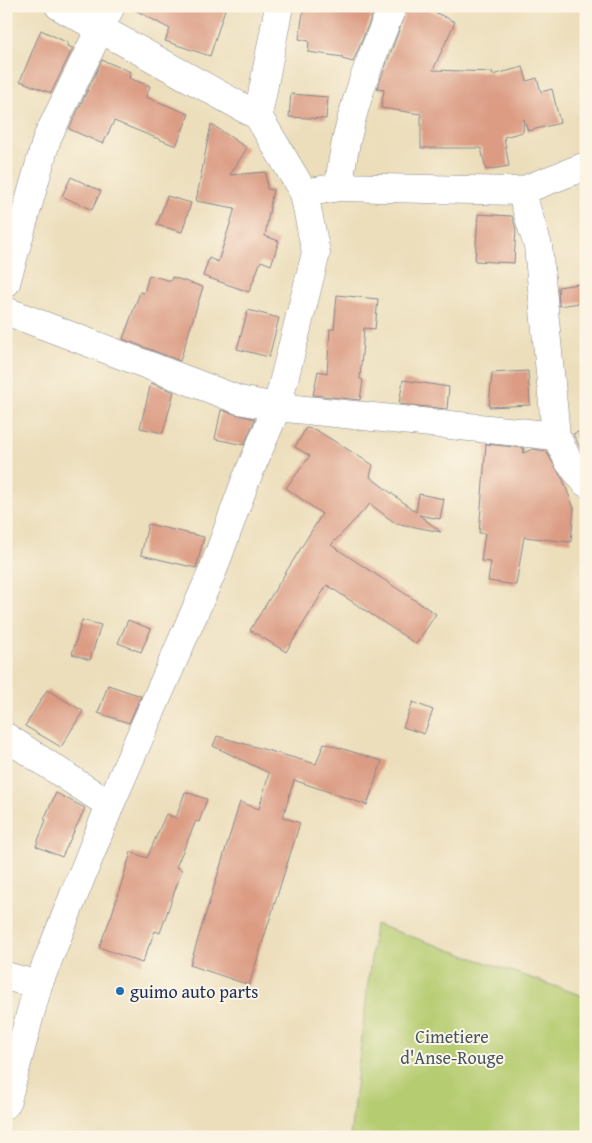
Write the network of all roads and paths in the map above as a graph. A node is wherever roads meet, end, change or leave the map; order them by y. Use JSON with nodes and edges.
{"nodes":[{"id":1,"x":59,"y":6,"type":"edge"},
{"id":2,"x":279,"y":6,"type":"edge"},
{"id":3,"x":392,"y":6,"type":"edge"},
{"id":4,"x":106,"y":17,"type":"edge"},
{"id":5,"x":258,"y":116,"type":"junction"},
{"id":6,"x":586,"y":166,"type":"edge"},
{"id":7,"x":339,"y":188,"type":"junction"},
{"id":8,"x":521,"y":191,"type":"junction"},
{"id":9,"x":304,"y":193,"type":"junction"},
{"id":10,"x":6,"y":283,"type":"edge"},
{"id":11,"x":6,"y":311,"type":"edge"},
{"id":12,"x":277,"y":407,"type":"junction"},
{"id":13,"x":556,"y":436,"type":"junction"},
{"id":14,"x":586,"y":483,"type":"edge"},
{"id":15,"x":6,"y":737,"type":"edge"},
{"id":16,"x":110,"y":805,"type":"junction"},
{"id":17,"x":6,"y":976,"type":"edge"},
{"id":18,"x":38,"y":985,"type":"junction"},
{"id":19,"x":6,"y":1104,"type":"edge"}],
"edges":[{"from":1,"to":4,"type":"street"},
{"from":2,"to":5,"type":"street"},
{"from":3,"to":7,"type":"street"},
{"from":4,"to":5,"type":"street"},
{"from":4,"to":10,"type":"street"},
{"from":5,"to":9,"type":"street"},
{"from":6,"to":8,"type":"street"},
{"from":7,"to":8,"type":"street"},
{"from":7,"to":9,"type":"street"},
{"from":8,"to":13,"type":"street"},
{"from":9,"to":12,"type":"street"},
{"from":11,"to":12,"type":"street"},
{"from":12,"to":13,"type":"street"},
{"from":12,"to":16,"type":"street"},
{"from":13,"to":14,"type":"street"},
{"from":15,"to":16,"type":"street"},
{"from":16,"to":18,"type":"street"},
{"from":17,"to":18,"type":"street"},
{"from":18,"to":19,"type":"street"}]}
